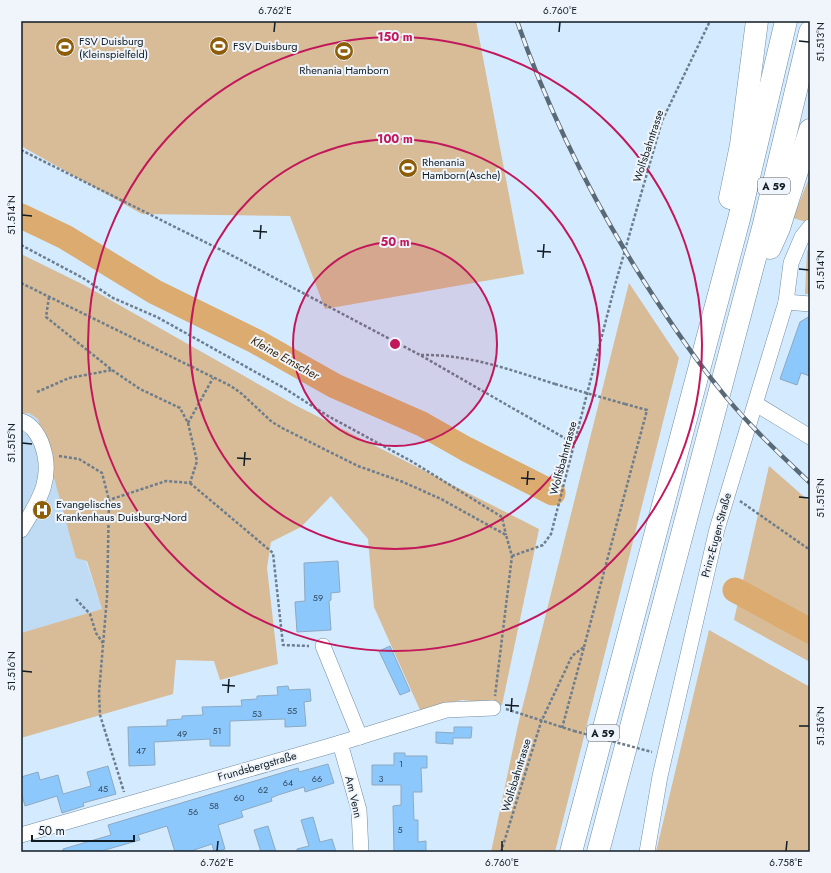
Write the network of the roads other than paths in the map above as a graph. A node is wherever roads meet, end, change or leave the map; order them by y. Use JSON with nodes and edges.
{"nodes":[{"id":1,"x":757,"y":21,"type":"edge"},
{"id":2,"x":786,"y":21,"type":"edge"},
{"id":3,"x":810,"y":32,"type":"edge"},
{"id":4,"x":810,"y":130,"type":"edge"},
{"id":5,"x":810,"y":227,"type":"edge"},
{"id":6,"x":786,"y":302,"type":"junction"},
{"id":7,"x":810,"y":304,"type":"edge"},
{"id":8,"x":713,"y":314,"type":"junction"},
{"id":9,"x":734,"y":339,"type":"junction"},
{"id":10,"x":756,"y":404,"type":"junction"},
{"id":11,"x":21,"y":421,"type":"edge"},
{"id":12,"x":810,"y":437,"type":"edge"},
{"id":13,"x":21,"y":530,"type":"edge"},
{"id":14,"x":323,"y":646,"type":"road end"},
{"id":15,"x":493,"y":708,"type":"road end"},
{"id":16,"x":360,"y":737,"type":"junction"},
{"id":17,"x":340,"y":743,"type":"junction"},
{"id":18,"x":21,"y":835,"type":"edge"},
{"id":19,"x":361,"y":852,"type":"edge"},
{"id":20,"x":572,"y":852,"type":"edge"},
{"id":21,"x":598,"y":852,"type":"edge"},
{"id":22,"x":647,"y":852,"type":"edge"}],
"edges":[{"from":1,"to":8,"type":"highway"},
{"from":2,"to":8,"type":"highway","number":"A 59"},
{"from":3,"to":9,"type":"highway","number":"A 59"},
{"from":4,"to":9,"type":"highway"},
{"from":5,"to":6,"type":"street","name":"Prinz-Eugen-Straße"},
{"from":6,"to":7,"type":"street"},
{"from":6,"to":10,"type":"street","name":"Prinz-Eugen-Straße"},
{"from":8,"to":20,"type":"highway","number":"A 59"},
{"from":9,"to":21,"type":"highway","number":"A 59"},
{"from":10,"to":12,"type":"street"},
{"from":10,"to":22,"type":"street","name":"Prinz-Eugen-Straße"},
{"from":11,"to":13,"type":"street"},
{"from":14,"to":16,"type":"street"},
{"from":15,"to":16,"type":"street","name":"Frundsbergstraße"},
{"from":16,"to":17,"type":"street","name":"Frundsbergstraße"},
{"from":17,"to":18,"type":"street","name":"Frundsbergstraße"},
{"from":17,"to":19,"type":"street","name":"Am Venn"}]}
